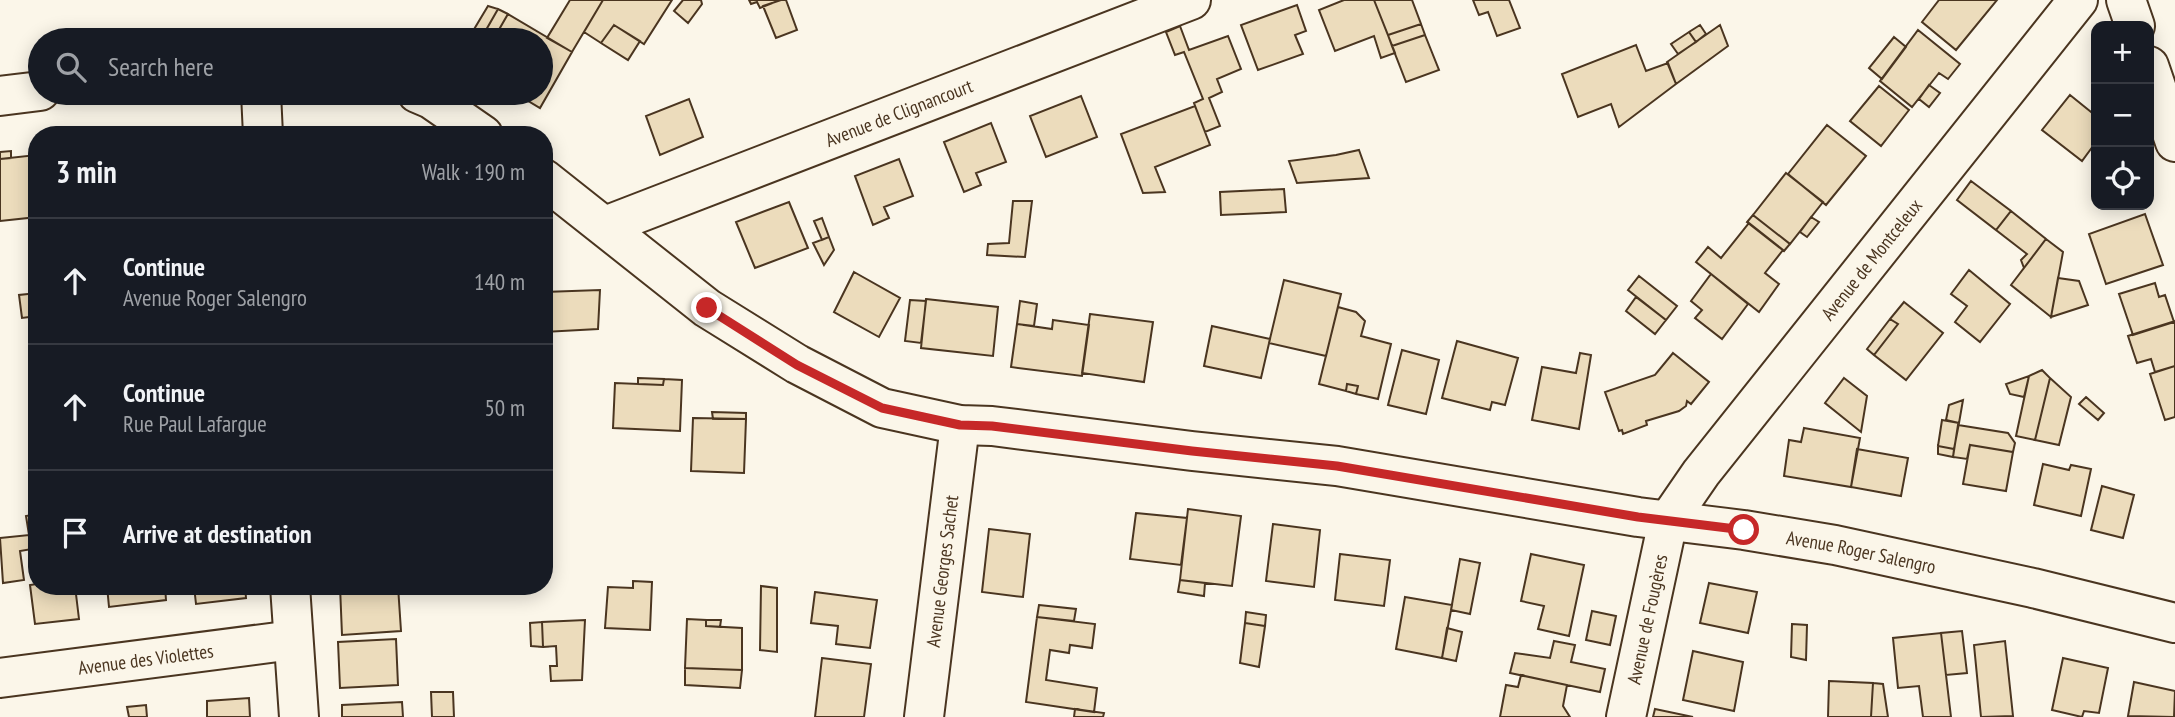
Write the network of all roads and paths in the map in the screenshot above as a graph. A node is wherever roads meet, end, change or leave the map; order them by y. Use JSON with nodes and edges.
{"nodes":[{"id":1,"x":1191,"y":0,"type":"edge"},
{"id":2,"x":2078,"y":0,"type":"edge"},
{"id":3,"x":2126,"y":0,"type":"edge"},
{"id":4,"x":2133,"y":21,"type":"edge"},
{"id":5,"x":2154,"y":81,"type":"edge"},
{"id":6,"x":28,"y":92,"type":"edge"},
{"id":7,"x":0,"y":96,"type":"edge"},
{"id":8,"x":262,"y":105,"type":"edge"},
{"id":9,"x":440,"y":105,"type":"edge"},
{"id":10,"x":263,"y":126,"type":"edge"},
{"id":11,"x":470,"y":126,"type":"edge"},
{"id":12,"x":2175,"y":142,"type":"edge"},
{"id":13,"x":553,"y":186,"type":"edge"},
{"id":14,"x":605,"y":226,"type":"junction"},
{"id":15,"x":960,"y":425,"type":"junction"},
{"id":16,"x":1668,"y":521,"type":"junction"},
{"id":17,"x":290,"y":595,"type":"edge"},
{"id":18,"x":2175,"y":623,"type":"edge"},
{"id":19,"x":293,"y":640,"type":"junction"},
{"id":20,"x":0,"y":678,"type":"edge"},
{"id":21,"x":299,"y":717,"type":"edge"},
{"id":22,"x":924,"y":717,"type":"edge"},
{"id":23,"x":1626,"y":717,"type":"edge"}],
"edges":[{"from":1,"to":14,"type":"street","name":"Avenue de Clignancourt"},
{"from":2,"to":16,"type":"street","name":"Avenue de Montceleux"},
{"from":3,"to":4,"type":"street"},
{"from":5,"to":12,"type":"street"},
{"from":6,"to":7,"type":"street"},
{"from":8,"to":10,"type":"street"},
{"from":9,"to":11,"type":"street"},
{"from":13,"to":14,"type":"street","name":"Avenue Roger Salengro"},
{"from":14,"to":15,"type":"street","name":"Avenue Roger Salengro"},
{"from":15,"to":16,"type":"street","name":"Avenue Roger Salengro"},
{"from":15,"to":22,"type":"street","name":"Avenue Georges Sachet"},
{"from":16,"to":18,"type":"street","name":"Avenue Roger Salengro"},
{"from":16,"to":23,"type":"street","name":"Avenue de Fougères"},
{"from":17,"to":19,"type":"street"},
{"from":19,"to":20,"type":"street","name":"Avenue des Violettes"},
{"from":19,"to":21,"type":"street"}]}
